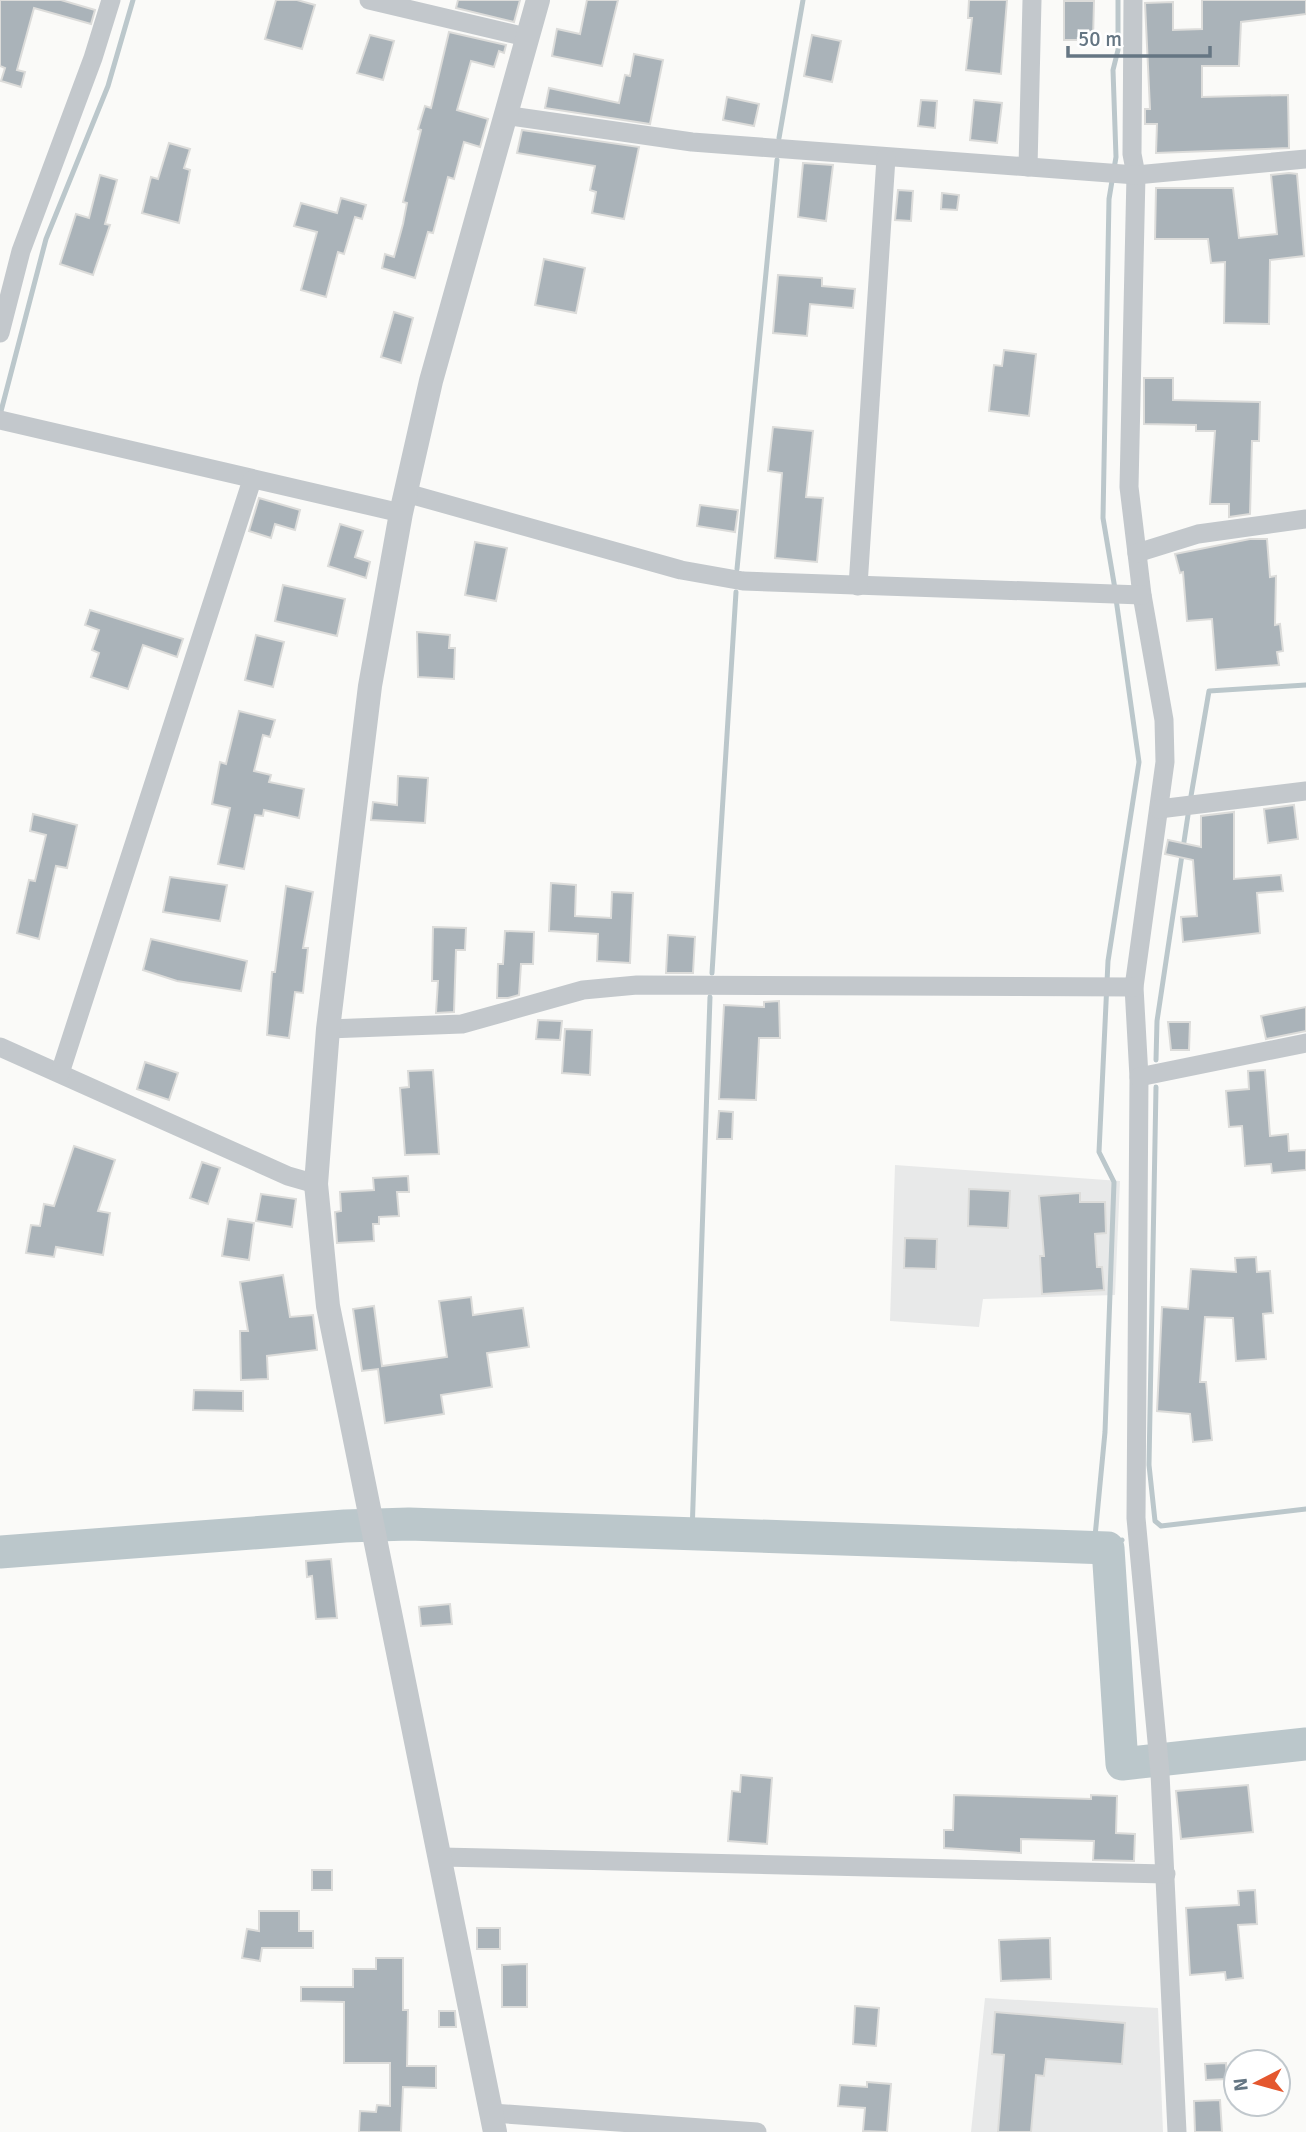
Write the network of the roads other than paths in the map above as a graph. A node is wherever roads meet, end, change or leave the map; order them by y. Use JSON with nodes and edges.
{"nodes":[{"id":1,"x":111,"y":0,"type":"edge"},
{"id":2,"x":369,"y":0,"type":"edge"},
{"id":3,"x":538,"y":0,"type":"edge"},
{"id":4,"x":1032,"y":0,"type":"edge"},
{"id":5,"x":1133,"y":0,"type":"edge"},
{"id":6,"x":526,"y":37,"type":"junction"},
{"id":7,"x":504,"y":115,"type":"junction"},
{"id":8,"x":886,"y":158,"type":"junction"},
{"id":9,"x":1306,"y":159,"type":"edge"},
{"id":10,"x":1028,"y":167,"type":"junction"},
{"id":11,"x":1118,"y":174,"type":"junction"},
{"id":12,"x":0,"y":333,"type":"edge"},
{"id":13,"x":5,"y":421,"type":"edge"},
{"id":14,"x":252,"y":480,"type":"junction"},
{"id":15,"x":403,"y":503,"type":"junction"},
{"id":16,"x":1306,"y":519,"type":"edge"},
{"id":17,"x":1137,"y":553,"type":"junction"},
{"id":18,"x":858,"y":586,"type":"junction"},
{"id":19,"x":1134,"y":594,"type":"junction"},
{"id":20,"x":1306,"y":791,"type":"edge"},
{"id":21,"x":1159,"y":809,"type":"junction"},
{"id":22,"x":1125,"y":987,"type":"junction"},
{"id":23,"x":328,"y":1030,"type":"junction"},
{"id":24,"x":1306,"y":1042,"type":"edge"},
{"id":25,"x":0,"y":1046,"type":"edge"},
{"id":26,"x":60,"y":1073,"type":"junction"},
{"id":27,"x":1139,"y":1077,"type":"junction"},
{"id":28,"x":316,"y":1184,"type":"junction"},
{"id":29,"x":441,"y":1857,"type":"junction"},
{"id":30,"x":1166,"y":1874,"type":"junction"},
{"id":31,"x":494,"y":2122,"type":"edge"},
{"id":32,"x":757,"y":2132,"type":"edge"},
{"id":33,"x":1177,"y":2132,"type":"edge"}],
"edges":[{"from":1,"to":12,"type":"street"},
{"from":2,"to":6,"type":"street"},
{"from":3,"to":6,"type":"street"},
{"from":4,"to":10,"type":"street"},
{"from":5,"to":11,"type":"street"},
{"from":6,"to":7,"type":"street"},
{"from":7,"to":8,"type":"street"},
{"from":7,"to":15,"type":"street"},
{"from":8,"to":10,"type":"street"},
{"from":8,"to":18,"type":"street"},
{"from":9,"to":11,"type":"street"},
{"from":10,"to":11,"type":"street"},
{"from":11,"to":17,"type":"street"},
{"from":13,"to":14,"type":"street"},
{"from":14,"to":15,"type":"street"},
{"from":14,"to":26,"type":"street"},
{"from":15,"to":18,"type":"street"},
{"from":15,"to":23,"type":"street"},
{"from":16,"to":17,"type":"street"},
{"from":17,"to":19,"type":"street"},
{"from":18,"to":19,"type":"street"},
{"from":19,"to":21,"type":"street"},
{"from":20,"to":21,"type":"street"},
{"from":21,"to":22,"type":"street"},
{"from":22,"to":23,"type":"street"},
{"from":22,"to":27,"type":"street"},
{"from":23,"to":28,"type":"street"},
{"from":24,"to":27,"type":"street"},
{"from":25,"to":26,"type":"street"},
{"from":26,"to":28,"type":"street"},
{"from":27,"to":30,"type":"street"},
{"from":28,"to":29,"type":"street"},
{"from":29,"to":30,"type":"street"},
{"from":29,"to":31,"type":"street"},
{"from":30,"to":33,"type":"street"},
{"from":31,"to":32,"type":"street"}]}
